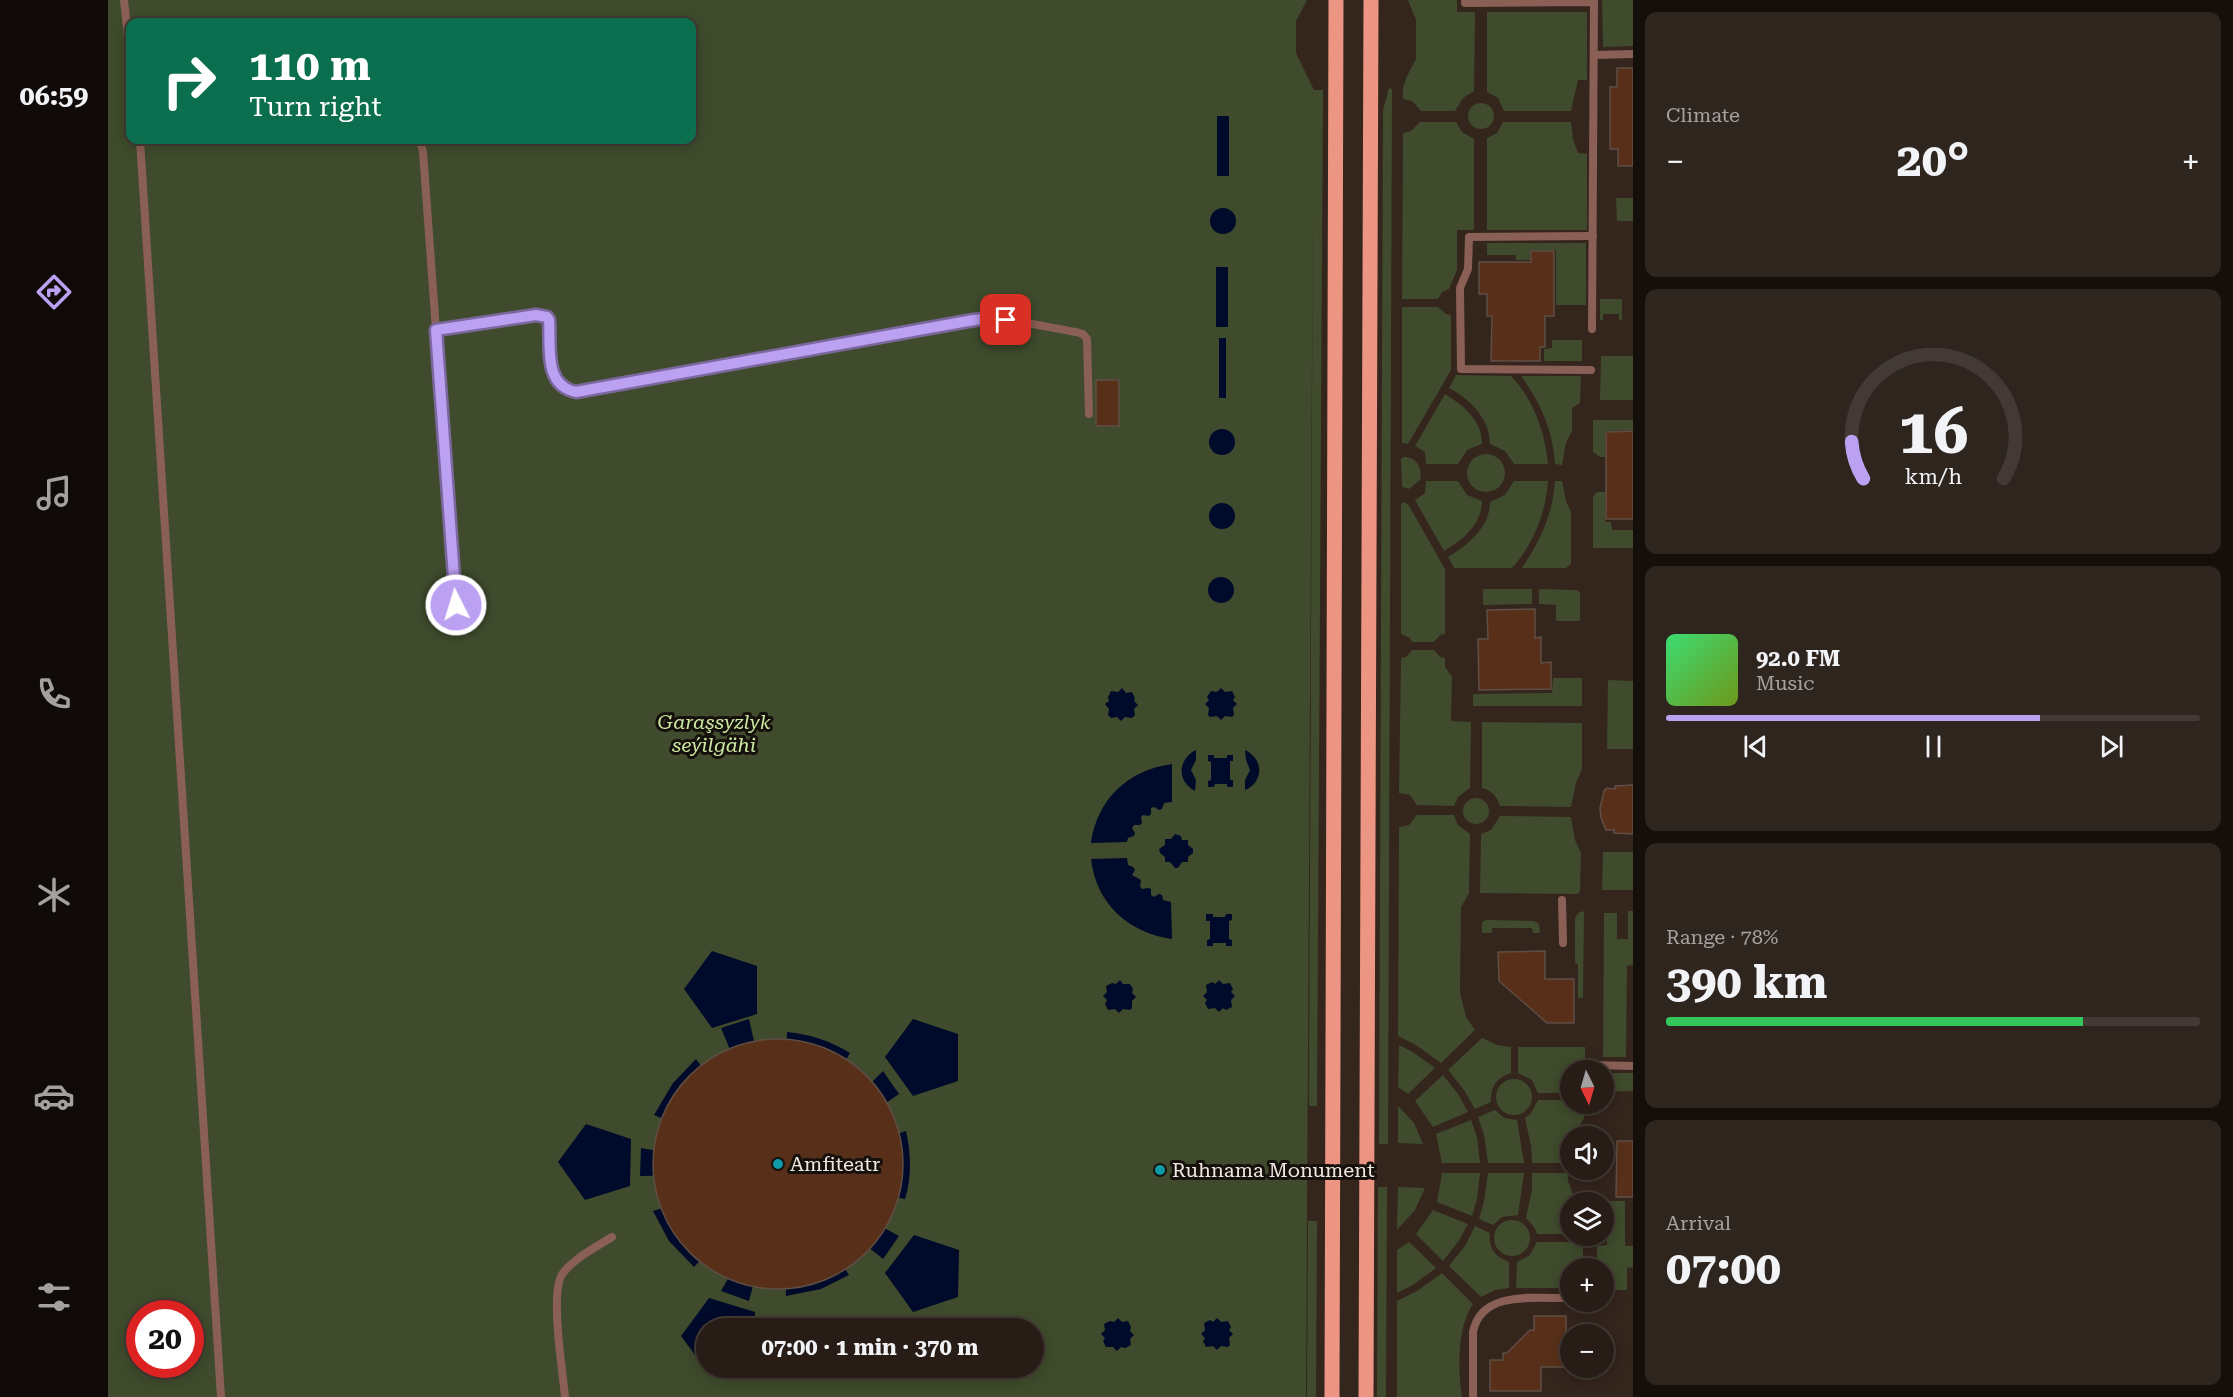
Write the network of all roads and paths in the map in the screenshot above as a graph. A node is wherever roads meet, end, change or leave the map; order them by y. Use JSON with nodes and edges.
{"nodes":[{"id":1,"x":124,"y":0,"type":"edge"},
{"id":2,"x":1336,"y":0,"type":"edge"},
{"id":3,"x":1371,"y":0,"type":"edge"},
{"id":4,"x":1465,"y":0,"type":"edge"},
{"id":5,"x":126,"y":18,"type":"edge"},
{"id":6,"x":1633,"y":54,"type":"edge"},
{"id":7,"x":1594,"y":55,"type":"junction"},
{"id":8,"x":140,"y":144,"type":"edge"},
{"id":9,"x":421,"y":144,"type":"edge"},
{"id":10,"x":1593,"y":236,"type":"junction"},
{"id":11,"x":1592,"y":329,"type":"dead end"},
{"id":12,"x":436,"y":330,"type":"junction"},
{"id":13,"x":1591,"y":370,"type":"dead end"},
{"id":14,"x":1089,"y":414,"type":"dead end"},
{"id":15,"x":456,"y":605,"type":"dead end"},
{"id":16,"x":1562,"y":900,"type":"dead end"},
{"id":17,"x":1563,"y":943,"type":"dead end"},
{"id":18,"x":1614,"y":1066,"type":"edge"},
{"id":19,"x":1633,"y":1066,"type":"edge"},
{"id":20,"x":612,"y":1237,"type":"dead end"},
{"id":21,"x":1560,"y":1298,"type":"edge"},
{"id":22,"x":221,"y":1397,"type":"edge"},
{"id":23,"x":565,"y":1397,"type":"edge"},
{"id":24,"x":1332,"y":1397,"type":"edge"},
{"id":25,"x":1366,"y":1397,"type":"edge"},
{"id":26,"x":1473,"y":1397,"type":"edge"}],
"edges":[{"from":1,"to":5,"type":"lane"},
{"from":2,"to":24,"type":"main road"},
{"from":3,"to":25,"type":"main road"},
{"from":4,"to":7,"type":"lane"},
{"from":6,"to":7,"type":"lane"},
{"from":7,"to":10,"type":"lane"},
{"from":8,"to":22,"type":"lane"},
{"from":9,"to":12,"type":"lane"},
{"from":10,"to":11,"type":"lane"},
{"from":10,"to":13,"type":"lane"},
{"from":12,"to":14,"type":"lane"},
{"from":12,"to":15,"type":"lane"},
{"from":16,"to":17,"type":"lane"},
{"from":18,"to":19,"type":"lane"},
{"from":20,"to":23,"type":"lane"},
{"from":21,"to":26,"type":"lane"}]}
